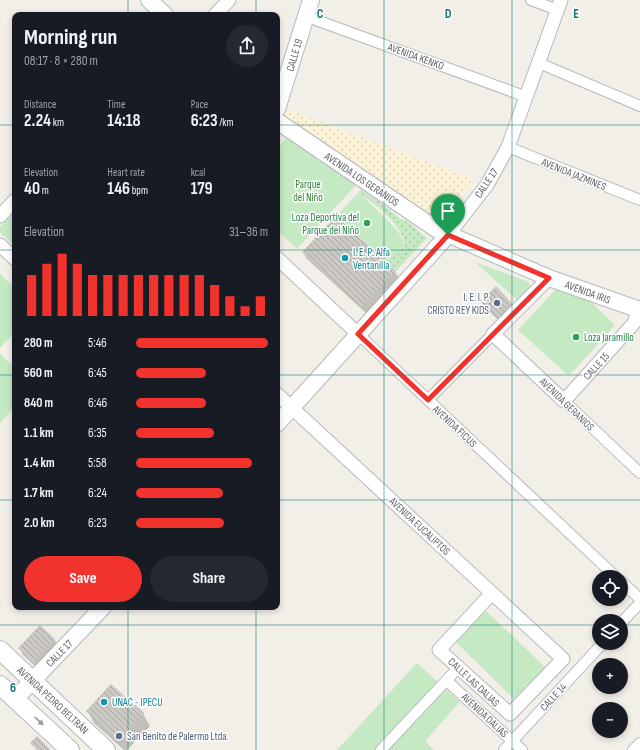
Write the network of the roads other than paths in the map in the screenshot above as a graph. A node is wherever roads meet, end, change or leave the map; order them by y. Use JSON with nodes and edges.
{"nodes":[{"id":1,"x":149,"y":0,"type":"edge"},
{"id":2,"x":230,"y":0,"type":"edge"},
{"id":3,"x":311,"y":0,"type":"edge"},
{"id":4,"x":531,"y":0,"type":"edge"},
{"id":5,"x":560,"y":5,"type":"edge"},
{"id":6,"x":162,"y":12,"type":"edge"},
{"id":7,"x":218,"y":12,"type":"edge"},
{"id":8,"x":305,"y":16,"type":"junction"},
{"id":9,"x":539,"y":63,"type":"junction"},
{"id":10,"x":527,"y":97,"type":"junction"},
{"id":11,"x":280,"y":100,"type":"edge"},
{"id":12,"x":640,"y":106,"type":"edge"},
{"id":13,"x":280,"y":123,"type":"edge"},
{"id":14,"x":508,"y":148,"type":"junction"},
{"id":15,"x":640,"y":200,"type":"edge"},
{"id":16,"x":12,"y":203,"type":"edge"},
{"id":17,"x":0,"y":216,"type":"edge"},
{"id":18,"x":448,"y":235,"type":"junction"},
{"id":19,"x":0,"y":245,"type":"edge"},
{"id":20,"x":12,"y":256,"type":"edge"},
{"id":21,"x":280,"y":261,"type":"edge"},
{"id":22,"x":549,"y":278,"type":"junction"},
{"id":23,"x":638,"y":318,"type":"edge"},
{"id":24,"x":358,"y":334,"type":"junction"},
{"id":25,"x":493,"y":334,"type":"junction"},
{"id":26,"x":280,"y":397,"type":"edge"},
{"id":27,"x":428,"y":400,"type":"junction"},
{"id":28,"x":564,"y":401,"type":"junction"},
{"id":29,"x":292,"y":408,"type":"junction"},
{"id":30,"x":280,"y":421,"type":"edge"},
{"id":31,"x":640,"y":473,"type":"edge"},
{"id":32,"x":609,"y":570,"type":"edge"},
{"id":33,"x":628,"y":588,"type":"edge"},
{"id":34,"x":492,"y":593,"type":"junction"},
{"id":35,"x":640,"y":599,"type":"edge"},
{"id":36,"x":640,"y":603,"type":"edge"},
{"id":37,"x":100,"y":610,"type":"edge"},
{"id":38,"x":628,"y":616,"type":"edge"},
{"id":39,"x":0,"y":650,"type":"edge"},
{"id":40,"x":596,"y":650,"type":"edge"},
{"id":41,"x":563,"y":659,"type":"joint"},
{"id":42,"x":458,"y":668,"type":"junction"},
{"id":43,"x":32,"y":681,"type":"junction"},
{"id":44,"x":447,"y":681,"type":"junction"},
{"id":45,"x":0,"y":685,"type":"edge"},
{"id":46,"x":15,"y":699,"type":"junction"},
{"id":47,"x":510,"y":714,"type":"joint"},
{"id":48,"x":512,"y":741,"type":"junction"},
{"id":49,"x":640,"y":743,"type":"edge"},
{"id":50,"x":70,"y":750,"type":"edge"},
{"id":51,"x":106,"y":750,"type":"edge"},
{"id":52,"x":381,"y":750,"type":"edge"},
{"id":53,"x":504,"y":750,"type":"edge"},
{"id":54,"x":522,"y":750,"type":"edge"},
{"id":55,"x":633,"y":750,"type":"edge"}],
"edges":[{"from":1,"to":6,"type":"street"},
{"from":2,"to":7,"type":"street"},
{"from":3,"to":8,"type":"street","name":"CALLE 19"},
{"from":4,"to":5,"type":"street"},
{"from":5,"to":9,"type":"street","name":"CALLE 17"},
{"from":8,"to":10,"type":"street","name":"AVENIDA KENKO"},
{"from":8,"to":11,"type":"street","name":"CALLE 19"},
{"from":9,"to":10,"type":"street","name":"CALLE 17"},
{"from":9,"to":12,"type":"street"},
{"from":10,"to":14,"type":"street","name":"CALLE 17"},
{"from":13,"to":18,"type":"street","name":"AVENIDA LOS GERANIOS"},
{"from":14,"to":15,"type":"street","name":"AVENIDA JAZMINES"},
{"from":14,"to":18,"type":"street","name":"CALLE 17"},
{"from":16,"to":17,"type":"street"},
{"from":18,"to":22,"type":"street","name":"AVENIDA IRIS"},
{"from":18,"to":24,"type":"street","name":"CALLE 17"},
{"from":19,"to":20,"type":"street"},
{"from":21,"to":24,"type":"street","name":"AVENIDA FICUS"},
{"from":22,"to":23,"type":"street","name":"AVENIDA IRIS"},
{"from":22,"to":25,"type":"street"},
{"from":23,"to":28,"type":"street","name":"CALLE 15"},
{"from":24,"to":27,"type":"street","name":"AVENIDA FICUS"},
{"from":24,"to":29,"type":"street","name":"CALLE 17"},
{"from":25,"to":27,"type":"street"},
{"from":25,"to":28,"type":"street","name":"AVENIDA GERANIOS"},
{"from":26,"to":29,"type":"street","name":"AVENIDA EUCALIPTOS"},
{"from":27,"to":32,"type":"street","name":"AVENIDA FICUS"},
{"from":28,"to":31,"type":"street","name":"AVENIDA GERANIOS"},
{"from":29,"to":30,"type":"street","name":"CALLE 17"},
{"from":29,"to":34,"type":"street","name":"AVENIDA EUCALIPTOS"},
{"from":33,"to":35,"type":"street"},
{"from":34,"to":41,"type":"street","name":"AVENIDA EUCALIPTOS"},
{"from":34,"to":42,"type":"street","name":"CALLE LAS DALIAS"},
{"from":36,"to":38,"type":"street"},
{"from":37,"to":43,"type":"street","name":"CALLE 17"},
{"from":39,"to":43,"type":"main road","name":"AVENIDA PEDRO BELTRÁN"},
{"from":40,"to":48,"type":"street","name":"CALLE 14"},
{"from":41,"to":47,"type":"street","name":"CALLE 14"},
{"from":42,"to":44,"type":"street"},
{"from":42,"to":47,"type":"street","name":"CALLE LAS DALIAS"},
{"from":43,"to":46,"type":"street","name":"CALLE 17"},
{"from":43,"to":51,"type":"main road","name":"AVENIDA PEDRO BELTRÁN"},
{"from":44,"to":48,"type":"street","name":"AVENIDA DALIAS"},
{"from":44,"to":52,"type":"street"},
{"from":45,"to":46,"type":"main road"},
{"from":46,"to":50,"type":"main road","one_way":true},
{"from":48,"to":53,"type":"street","name":"CALLE 14"},
{"from":48,"to":54,"type":"street","name":"AVENIDA DALIAS"},
{"from":49,"to":55,"type":"street"}]}
